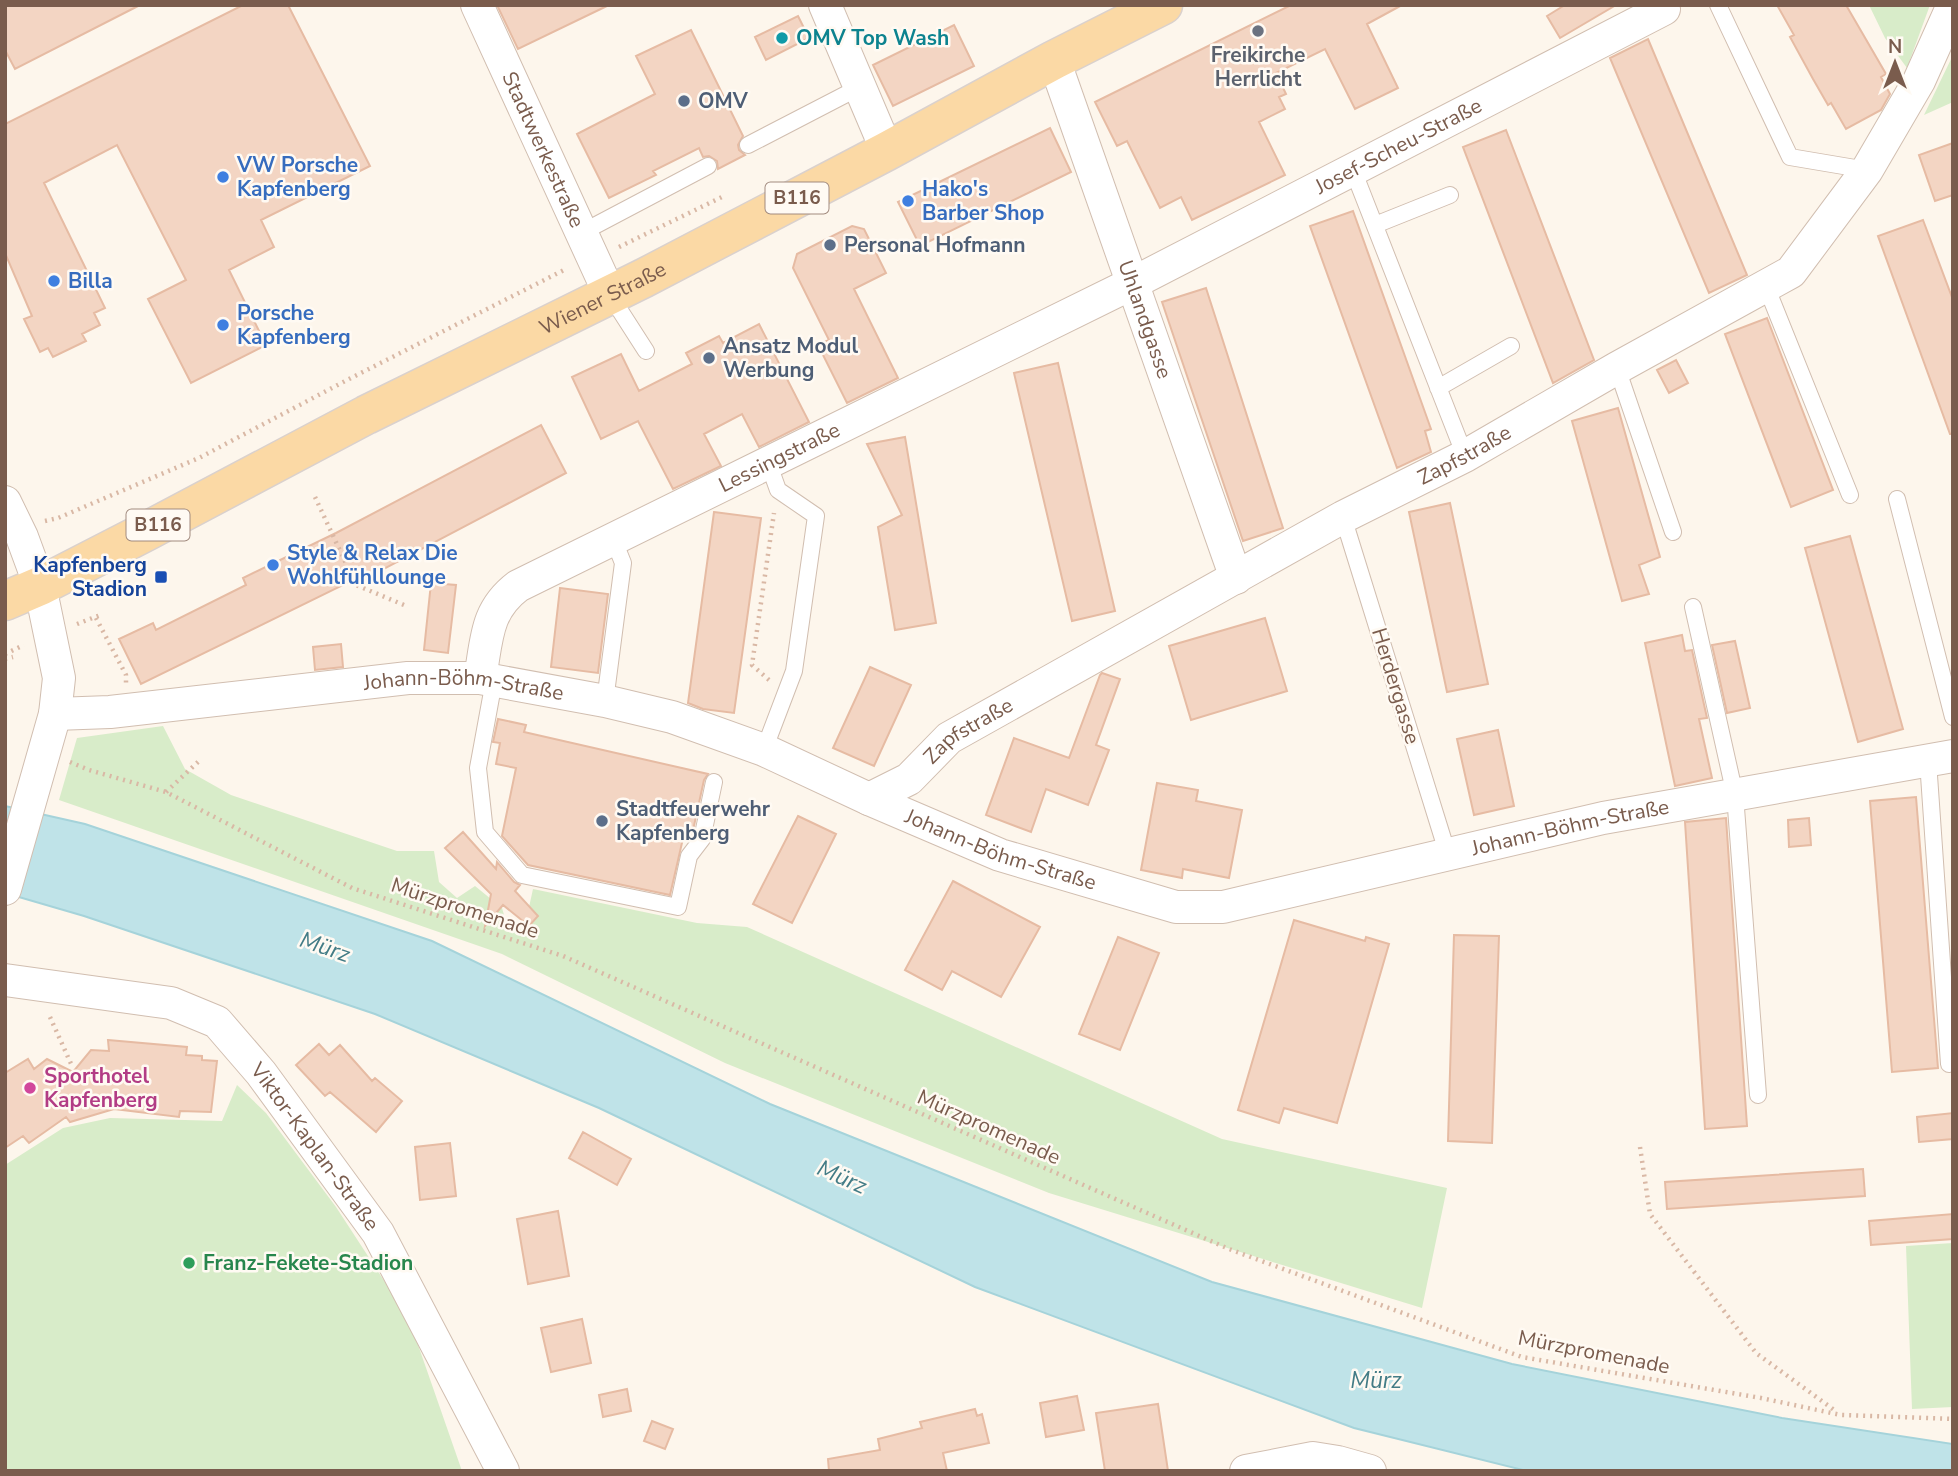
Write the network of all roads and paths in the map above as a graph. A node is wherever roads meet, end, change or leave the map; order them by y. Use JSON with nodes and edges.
{"nodes":[{"id":1,"x":477,"y":5,"type":"edge"},
{"id":2,"x":825,"y":5,"type":"edge"},
{"id":3,"x":1163,"y":5,"type":"edge"},
{"id":4,"x":1718,"y":5,"type":"edge"},
{"id":5,"x":1953,"y":5,"type":"edge"},
{"id":6,"x":1664,"y":9,"type":"dead end"},
{"id":7,"x":1054,"y":60,"type":"junction"},
{"id":8,"x":850,"y":93,"type":"junction"},
{"id":9,"x":748,"y":145,"type":"dead end"},
{"id":10,"x":887,"y":151,"type":"junction"},
{"id":11,"x":708,"y":166,"type":"dead end"},
{"id":12,"x":1353,"y":170,"type":"junction"},
{"id":13,"x":1867,"y":170,"type":"junction"},
{"id":14,"x":1451,"y":195,"type":"dead end"},
{"id":15,"x":1374,"y":225,"type":"junction"},
{"id":16,"x":580,"y":233,"type":"junction"},
{"id":17,"x":573,"y":265,"type":"dead end"},
{"id":18,"x":1133,"y":283,"type":"junction"},
{"id":19,"x":1766,"y":286,"type":"junction"},
{"id":20,"x":610,"y":295,"type":"junction"},
{"id":21,"x":1511,"y":345,"type":"dead end"},
{"id":22,"x":646,"y":351,"type":"dead end"},
{"id":23,"x":1617,"y":368,"type":"junction"},
{"id":24,"x":1438,"y":388,"type":"junction"},
{"id":25,"x":1465,"y":456,"type":"junction"},
{"id":26,"x":773,"y":476,"type":"junction"},
{"id":27,"x":1850,"y":495,"type":"dead end"},
{"id":28,"x":315,"y":497,"type":"dead end"},
{"id":29,"x":1897,"y":499,"type":"dead end"},
{"id":30,"x":5,"y":502,"type":"edge"},
{"id":31,"x":1343,"y":517,"type":"junction"},
{"id":32,"x":38,"y":523,"type":"dead end"},
{"id":33,"x":1673,"y":532,"type":"dead end"},
{"id":34,"x":613,"y":538,"type":"junction"},
{"id":35,"x":1236,"y":578,"type":"junction"},
{"id":36,"x":40,"y":586,"type":"junction"},
{"id":37,"x":5,"y":601,"type":"edge"},
{"id":38,"x":404,"y":605,"type":"dead end"},
{"id":39,"x":1693,"y":607,"type":"dead end"},
{"id":40,"x":96,"y":618,"type":"dead end"},
{"id":41,"x":13,"y":657,"type":"dead end"},
{"id":42,"x":5,"y":659,"type":"edge"},
{"id":43,"x":487,"y":680,"type":"junction"},
{"id":44,"x":126,"y":685,"type":"dead end"},
{"id":45,"x":785,"y":695,"type":"junction"},
{"id":46,"x":605,"y":701,"type":"junction"},
{"id":47,"x":55,"y":714,"type":"junction"},
{"id":48,"x":1953,"y":717,"type":"edge"},
{"id":49,"x":764,"y":750,"type":"junction"},
{"id":50,"x":45,"y":753,"type":"junction"},
{"id":51,"x":1940,"y":759,"type":"edge"},
{"id":52,"x":199,"y":761,"type":"dead end"},
{"id":53,"x":714,"y":782,"type":"dead end"},
{"id":54,"x":166,"y":792,"type":"junction"},
{"id":55,"x":1735,"y":795,"type":"junction"},
{"id":56,"x":869,"y":799,"type":"junction"},
{"id":57,"x":1448,"y":855,"type":"junction"},
{"id":58,"x":5,"y":889,"type":"edge"},
{"id":59,"x":5,"y":980,"type":"edge"},
{"id":60,"x":1949,"y":1064,"type":"dead end"},
{"id":61,"x":1758,"y":1095,"type":"dead end"},
{"id":62,"x":1640,"y":1147,"type":"dead end"},
{"id":63,"x":1841,"y":1415,"type":"junction"},
{"id":64,"x":1953,"y":1419,"type":"edge"},
{"id":65,"x":503,"y":1471,"type":"edge"},
{"id":66,"x":1246,"y":1471,"type":"edge"},
{"id":67,"x":1370,"y":1471,"type":"edge"}],
"edges":[{"from":1,"to":16,"type":"street","name":"Stadtwerkestraße"},
{"from":2,"to":8,"type":"street"},
{"from":3,"to":7,"type":"main road","name":"Wiener Straße","number":"B116"},
{"from":4,"to":13,"type":"lane"},
{"from":5,"to":13,"type":"street","name":"Zapfstraße"},
{"from":6,"to":12,"type":"street","name":"Josef-Scheu-Straße"},
{"from":7,"to":10,"type":"main road","name":"Wiener Straße","number":"B116"},
{"from":7,"to":18,"type":"street","name":"Uhlandgasse"},
{"from":8,"to":9,"type":"lane"},
{"from":8,"to":10,"type":"street"},
{"from":10,"to":20,"type":"main road","name":"Wiener Straße","number":"B116"},
{"from":11,"to":16,"type":"lane"},
{"from":12,"to":15,"type":"lane"},
{"from":12,"to":18,"type":"street","name":"Josef-Scheu-Straße"},
{"from":13,"to":19,"type":"street","name":"Zapfstraße"},
{"from":14,"to":15,"type":"lane"},
{"from":15,"to":24,"type":"lane"},
{"from":16,"to":20,"type":"street","name":"Stadtwerkestraße"},
{"from":17,"to":32,"type":"path"},
{"from":18,"to":26,"type":"street","name":"Lessingstraße"},
{"from":18,"to":35,"type":"street","name":"Uhlandgasse"},
{"from":19,"to":23,"type":"street","name":"Zapfstraße"},
{"from":19,"to":27,"type":"lane"},
{"from":20,"to":22,"type":"lane"},
{"from":20,"to":36,"type":"main road","name":"Wiener Straße","number":"B116"},
{"from":21,"to":24,"type":"lane"},
{"from":23,"to":25,"type":"street","name":"Zapfstraße"},
{"from":23,"to":33,"type":"lane"},
{"from":24,"to":25,"type":"lane"},
{"from":25,"to":31,"type":"street","name":"Zapfstraße"},
{"from":26,"to":34,"type":"street","name":"Lessingstraße"},
{"from":26,"to":45,"type":"path"},
{"from":26,"to":45,"type":"lane"},
{"from":28,"to":38,"type":"path"},
{"from":29,"to":48,"type":"lane"},
{"from":30,"to":36,"type":"street"},
{"from":31,"to":35,"type":"street","name":"Zapfstraße"},
{"from":31,"to":57,"type":"lane","name":"Herdergasse"},
{"from":34,"to":43,"type":"street","name":"Lessingstraße"},
{"from":34,"to":46,"type":"lane"},
{"from":35,"to":56,"type":"street","name":"Zapfstraße"},
{"from":36,"to":37,"type":"main road","name":"Wiener Straße","number":"B116"},
{"from":36,"to":47,"type":"street"},
{"from":39,"to":55,"type":"lane"},
{"from":40,"to":44,"type":"path"},
{"from":41,"to":42,"type":"path"},
{"from":43,"to":46,"type":"street","name":"Johann-Böhm-Straße"},
{"from":43,"to":47,"type":"street","name":"Johann-Böhm-Straße"},
{"from":43,"to":53,"type":"lane"},
{"from":45,"to":49,"type":"lane"},
{"from":46,"to":49,"type":"street","name":"Johann-Böhm-Straße"},
{"from":47,"to":50,"type":"street"},
{"from":49,"to":56,"type":"street","name":"Johann-Böhm-Straße"},
{"from":50,"to":54,"type":"path","name":"Mürzpromenade"},
{"from":50,"to":58,"type":"street"},
{"from":51,"to":55,"type":"street","name":"Johann-Böhm-Straße"},
{"from":51,"to":60,"type":"lane"},
{"from":52,"to":54,"type":"path"},
{"from":54,"to":63,"type":"path","name":"Mürzpromenade"},
{"from":55,"to":57,"type":"street","name":"Johann-Böhm-Straße"},
{"from":55,"to":61,"type":"lane"},
{"from":56,"to":57,"type":"street","name":"Johann-Böhm-Straße"},
{"from":59,"to":65,"type":"street","name":"Viktor-Kaplan-Straße"},
{"from":62,"to":63,"type":"path"},
{"from":63,"to":64,"type":"path","name":"Mürzpromenade"},
{"from":66,"to":67,"type":"street"}]}
